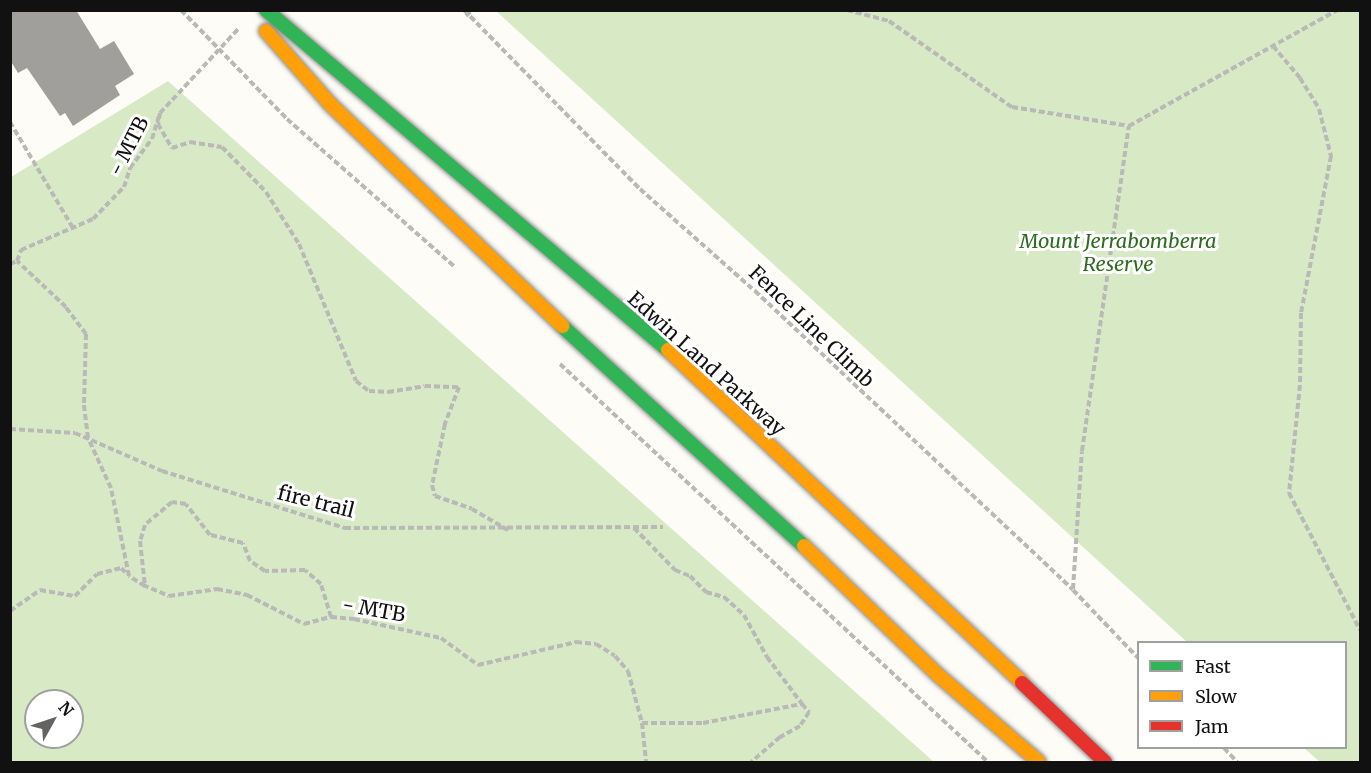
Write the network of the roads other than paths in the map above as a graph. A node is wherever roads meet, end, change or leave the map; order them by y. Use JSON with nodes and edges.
{"nodes":[{"id":1,"x":259,"y":12,"type":"edge"},
{"id":2,"x":1039,"y":762,"type":"edge"},
{"id":3,"x":1105,"y":762,"type":"edge"}],
"edges":[{"from":1,"to":2,"type":"main road","name":"Edwin Land Parkway"},
{"from":1,"to":3,"type":"main road","name":"Edwin Land Parkway"}]}
